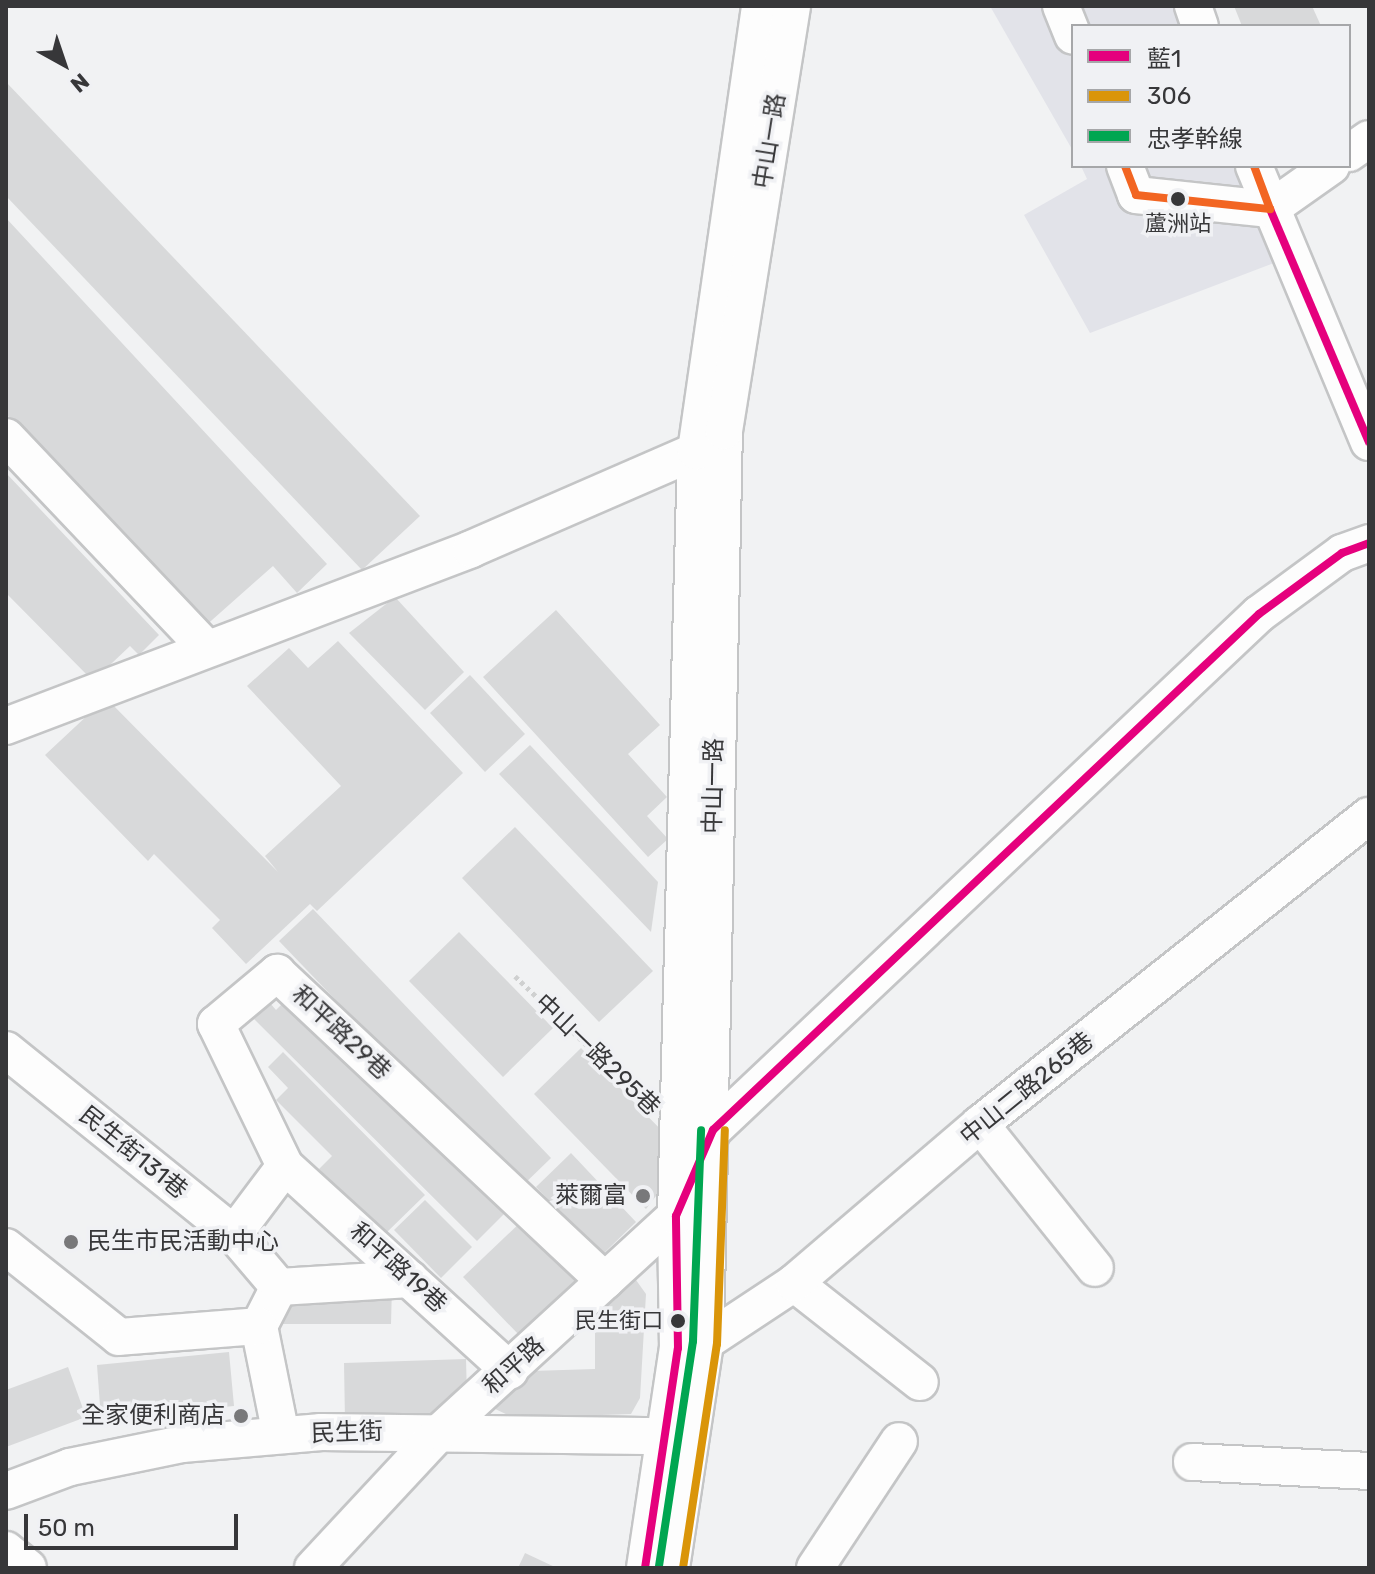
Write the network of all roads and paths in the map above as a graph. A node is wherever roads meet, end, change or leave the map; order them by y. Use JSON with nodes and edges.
{"nodes":[{"id":1,"x":760,"y":6,"type":"edge"},
{"id":2,"x":792,"y":6,"type":"edge"},
{"id":3,"x":1061,"y":6,"type":"edge"},
{"id":4,"x":1071,"y":31,"type":"edge"},
{"id":5,"x":1369,"y":139,"type":"edge"},
{"id":6,"x":1351,"y":152,"type":"edge"},
{"id":7,"x":1126,"y":168,"type":"edge"},
{"id":8,"x":1255,"y":168,"type":"edge"},
{"id":9,"x":1328,"y":168,"type":"edge"},
{"id":10,"x":1270,"y":209,"type":"junction"},
{"id":11,"x":6,"y":437,"type":"edge"},
{"id":12,"x":1369,"y":442,"type":"edge"},
{"id":13,"x":696,"y":451,"type":"junction"},
{"id":14,"x":1369,"y":543,"type":"edge"},
{"id":15,"x":207,"y":649,"type":"junction"},
{"id":16,"x":6,"y":726,"type":"edge"},
{"id":17,"x":1369,"y":816,"type":"edge"},
{"id":18,"x":515,"y":976,"type":"dead end"},
{"id":19,"x":6,"y":1050,"type":"edge"},
{"id":20,"x":980,"y":1124,"type":"junction"},
{"id":21,"x":696,"y":1132,"type":"junction"},
{"id":22,"x":285,"y":1166,"type":"junction"},
{"id":23,"x":676,"y":1216,"type":"junction"},
{"id":24,"x":234,"y":1234,"type":"junction"},
{"id":25,"x":6,"y":1247,"type":"edge"},
{"id":26,"x":1095,"y":1268,"type":"dead end"},
{"id":27,"x":410,"y":1279,"type":"junction"},
{"id":28,"x":605,"y":1281,"type":"junction"},
{"id":29,"x":794,"y":1283,"type":"junction"},
{"id":30,"x":279,"y":1287,"type":"junction"},
{"id":31,"x":259,"y":1326,"type":"junction"},
{"id":32,"x":691,"y":1345,"type":"junction"},
{"id":33,"x":510,"y":1371,"type":"junction"},
{"id":34,"x":920,"y":1382,"type":"dead end"},
{"id":35,"x":440,"y":1432,"type":"junction"},
{"id":36,"x":281,"y":1435,"type":"junction"},
{"id":37,"x":679,"y":1441,"type":"junction"},
{"id":38,"x":899,"y":1441,"type":"dead end"},
{"id":39,"x":1192,"y":1462,"type":"dead end"},
{"id":40,"x":1369,"y":1471,"type":"edge"},
{"id":41,"x":6,"y":1491,"type":"edge"},
{"id":42,"x":6,"y":1550,"type":"edge"},
{"id":43,"x":28,"y":1568,"type":"edge"},
{"id":44,"x":313,"y":1568,"type":"edge"},
{"id":45,"x":645,"y":1568,"type":"edge"},
{"id":46,"x":671,"y":1568,"type":"edge"},
{"id":47,"x":815,"y":1568,"type":"edge"}],
"edges":[{"from":1,"to":13,"type":"street","name":"中山一路"},
{"from":2,"to":21,"type":"street","name":"中山一路"},
{"from":3,"to":4,"type":"street"},
{"from":5,"to":6,"type":"street"},
{"from":7,"to":10,"type":"street"},
{"from":8,"to":10,"type":"street"},
{"from":9,"to":10,"type":"street"},
{"from":10,"to":12,"type":"street"},
{"from":11,"to":15,"type":"street"},
{"from":13,"to":15,"type":"street"},
{"from":13,"to":21,"type":"street","name":"中山一路"},
{"from":14,"to":21,"type":"street","name":"和平路"},
{"from":15,"to":16,"type":"street"},
{"from":17,"to":20,"type":"street","name":"中山二路265巷"},
{"from":18,"to":21,"type":"path","name":"中山一路295巷"},
{"from":19,"to":24,"type":"street","name":"民生街131巷"},
{"from":20,"to":26,"type":"street"},
{"from":20,"to":29,"type":"street","name":"中山二路265巷"},
{"from":21,"to":23,"type":"street","name":"和平路"},
{"from":21,"to":32,"type":"street","name":"中山一路"},
{"from":22,"to":24,"type":"street"},
{"from":22,"to":27,"type":"street","name":"和平路19巷"},
{"from":22,"to":28,"type":"street","name":"和平路29巷"},
{"from":23,"to":28,"type":"street","name":"和平路"},
{"from":23,"to":32,"type":"street","name":"中山一路"},
{"from":24,"to":30,"type":"street","name":"民生街131巷"},
{"from":25,"to":31,"type":"street"},
{"from":27,"to":30,"type":"street"},
{"from":27,"to":33,"type":"street","name":"和平路19巷"},
{"from":28,"to":33,"type":"street","name":"和平路"},
{"from":29,"to":32,"type":"street","name":"中山二路265巷"},
{"from":29,"to":34,"type":"street"},
{"from":30,"to":31,"type":"street"},
{"from":31,"to":36,"type":"street"},
{"from":32,"to":37,"type":"street","name":"中山一路"},
{"from":33,"to":35,"type":"street","name":"和平路"},
{"from":35,"to":36,"type":"street","name":"民生街"},
{"from":35,"to":37,"type":"street","name":"民生街"},
{"from":35,"to":44,"type":"street","name":"和平路"},
{"from":36,"to":41,"type":"street","name":"民生街"},
{"from":37,"to":45,"type":"street","name":"中山一路"},
{"from":37,"to":46,"type":"street","name":"中山一路"},
{"from":38,"to":47,"type":"street"},
{"from":39,"to":40,"type":"street"},
{"from":42,"to":43,"type":"street"}]}
